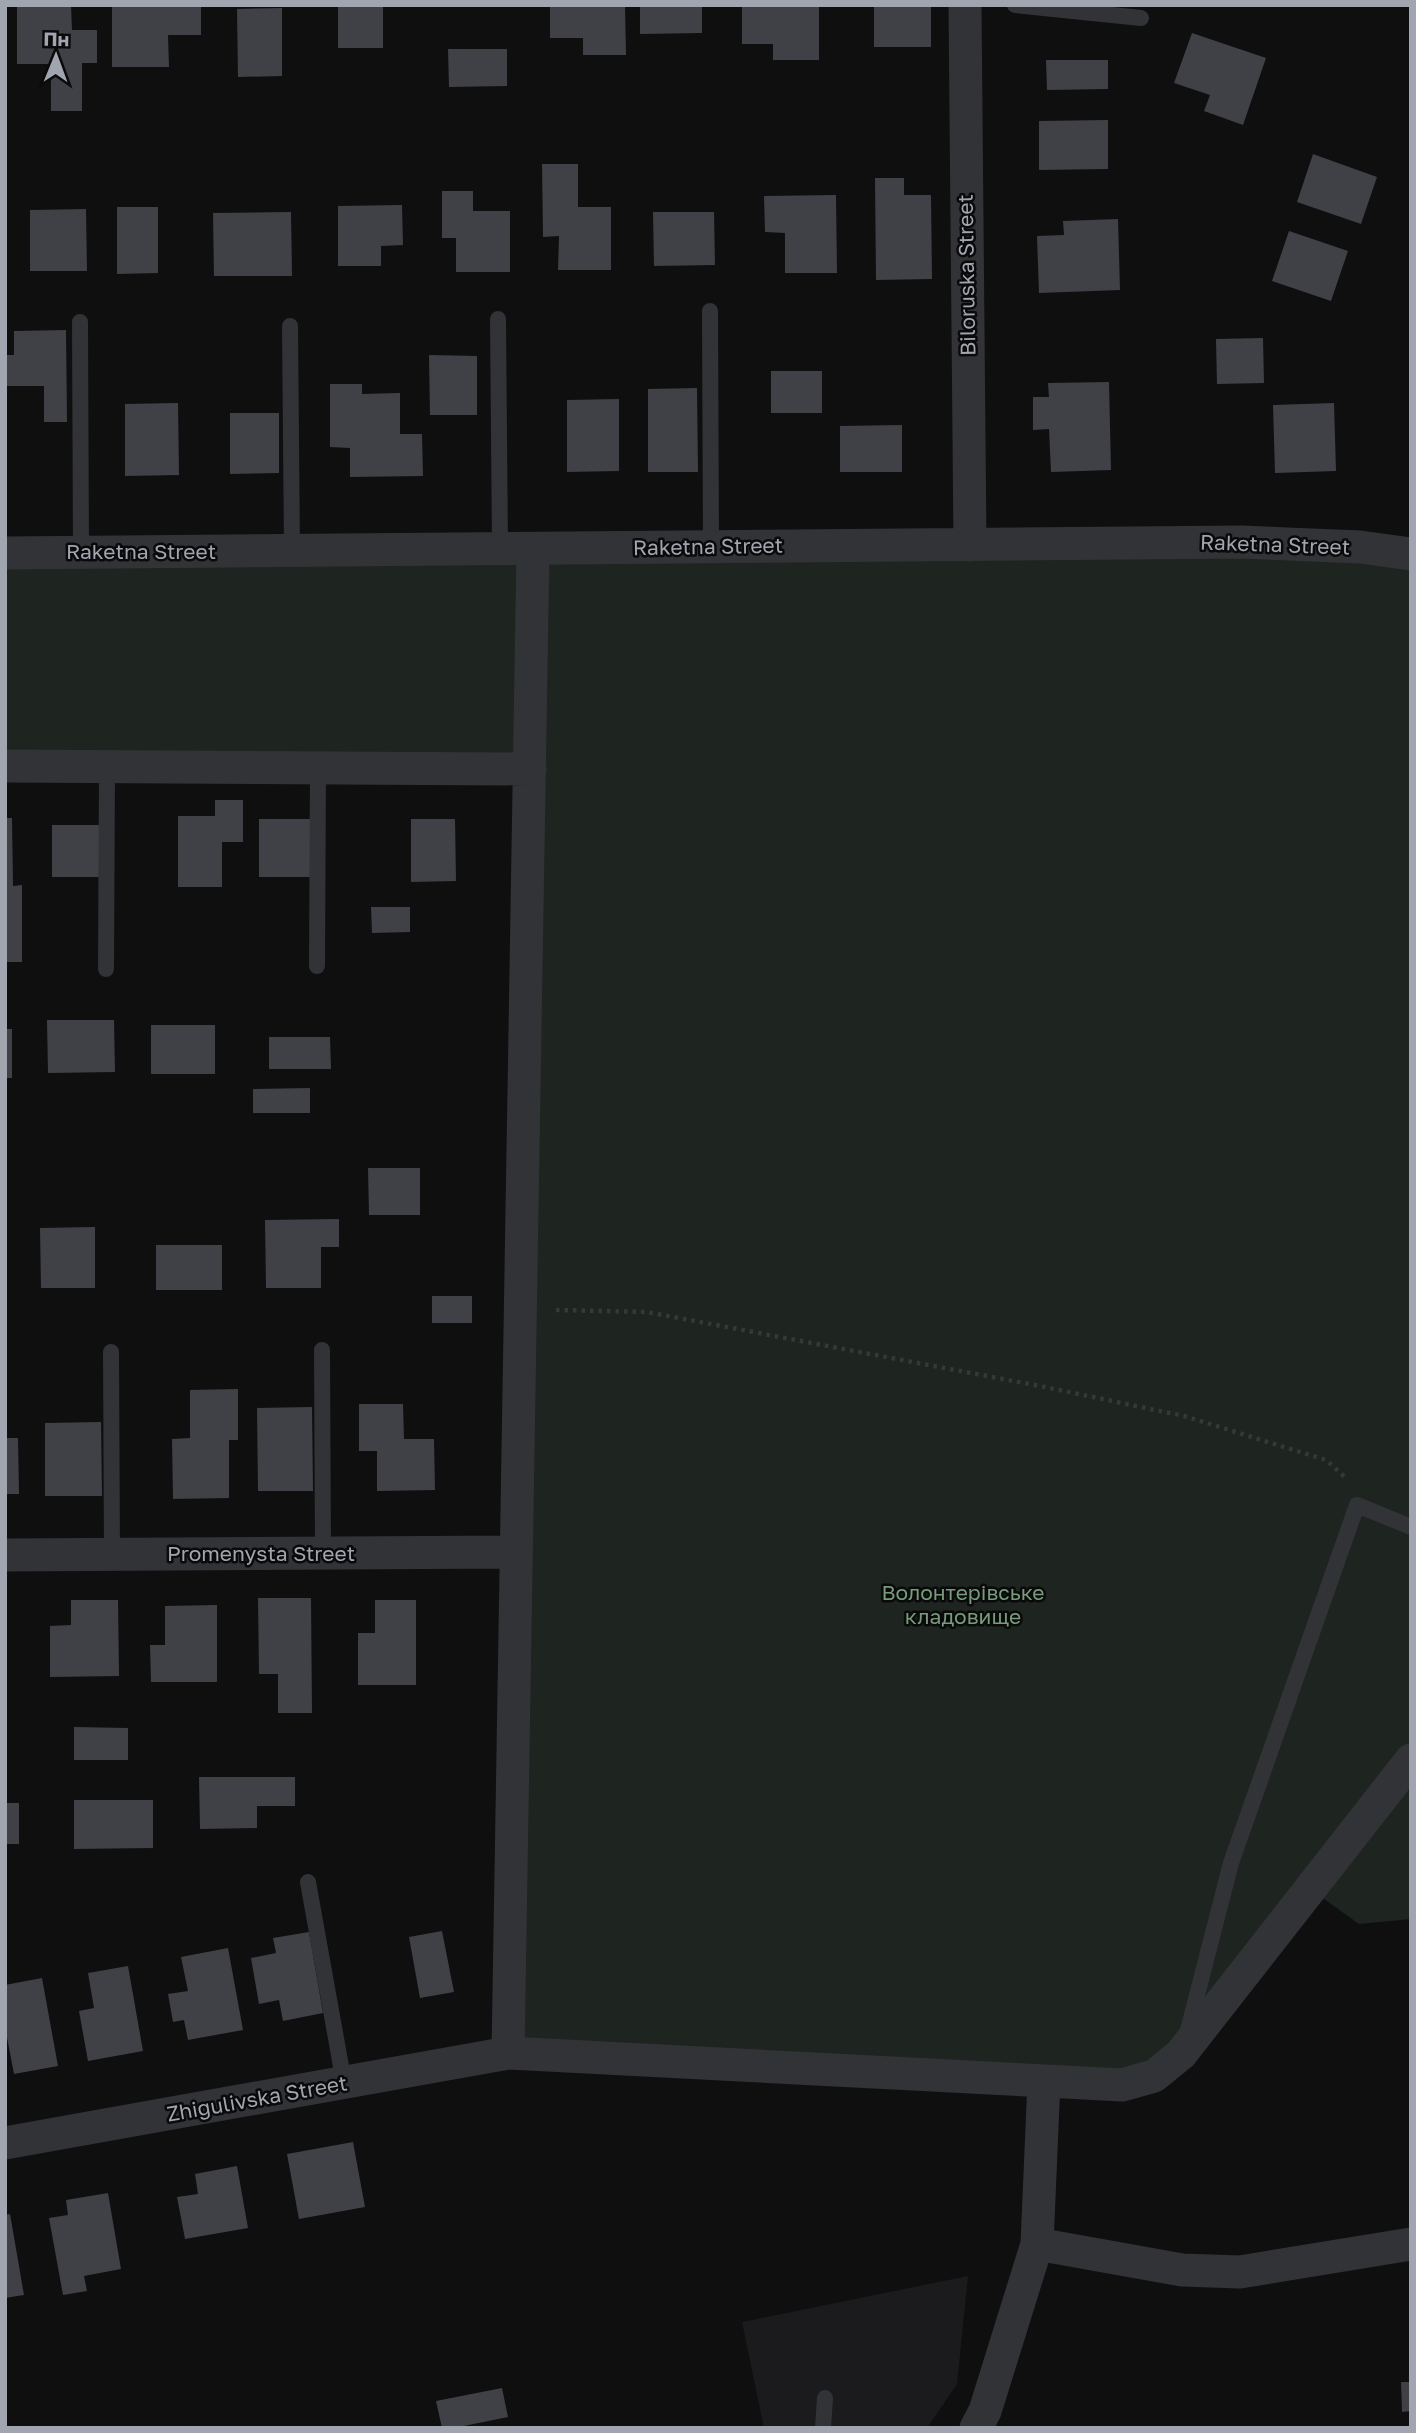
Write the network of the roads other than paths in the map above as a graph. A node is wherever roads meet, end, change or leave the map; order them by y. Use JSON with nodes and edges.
{"nodes":[{"id":1,"x":965,"y":5,"type":"edge"},
{"id":2,"x":1015,"y":5,"type":"edge"},
{"id":3,"x":1141,"y":18,"type":"dead end"},
{"id":4,"x":710,"y":311,"type":"dead end"},
{"id":5,"x":498,"y":319,"type":"dead end"},
{"id":6,"x":80,"y":322,"type":"dead end"},
{"id":7,"x":290,"y":326,"type":"dead end"},
{"id":8,"x":970,"y":545,"type":"junction"},
{"id":9,"x":711,"y":547,"type":"junction"},
{"id":10,"x":500,"y":549,"type":"junction"},
{"id":11,"x":533,"y":549,"type":"junction"},
{"id":12,"x":292,"y":551,"type":"junction"},
{"id":13,"x":81,"y":552,"type":"junction"},
{"id":14,"x":5,"y":553,"type":"edge"},
{"id":15,"x":1411,"y":554,"type":"edge"},
{"id":16,"x":5,"y":766,"type":"edge"},
{"id":17,"x":107,"y":766,"type":"junction"},
{"id":18,"x":318,"y":768,"type":"junction"},
{"id":19,"x":530,"y":769,"type":"junction"},
{"id":20,"x":317,"y":966,"type":"dead end"},
{"id":21,"x":106,"y":969,"type":"dead end"},
{"id":22,"x":322,"y":1350,"type":"dead end"},
{"id":23,"x":111,"y":1352,"type":"dead end"},
{"id":24,"x":1411,"y":1527,"type":"edge"},
{"id":25,"x":516,"y":1552,"type":"junction"},
{"id":26,"x":323,"y":1553,"type":"junction"},
{"id":27,"x":5,"y":1555,"type":"edge"},
{"id":28,"x":112,"y":1555,"type":"junction"},
{"id":29,"x":1411,"y":1760,"type":"edge"},
{"id":30,"x":308,"y":1882,"type":"dead end"},
{"id":31,"x":508,"y":2053,"type":"junction"},
{"id":32,"x":1181,"y":2054,"type":"junction"},
{"id":33,"x":1044,"y":2081,"type":"junction"},
{"id":34,"x":344,"y":2083,"type":"junction"},
{"id":35,"x":5,"y":2143,"type":"edge"},
{"id":36,"x":1037,"y":2244,"type":"junction"},
{"id":37,"x":1411,"y":2244,"type":"edge"},
{"id":38,"x":825,"y":2398,"type":"dead end"},
{"id":39,"x":823,"y":2428,"type":"edge"},
{"id":40,"x":976,"y":2428,"type":"edge"}],
"edges":[{"from":1,"to":8,"type":"street","name":"Biloruska Street"},
{"from":2,"to":3,"type":"lane"},
{"from":4,"to":9,"type":"lane"},
{"from":5,"to":10,"type":"lane"},
{"from":6,"to":13,"type":"lane"},
{"from":7,"to":12,"type":"lane"},
{"from":8,"to":9,"type":"street","name":"Raketna Street"},
{"from":8,"to":15,"type":"street","name":"Raketna Street"},
{"from":9,"to":11,"type":"street","name":"Raketna Street"},
{"from":10,"to":11,"type":"street","name":"Raketna Street"},
{"from":10,"to":12,"type":"street","name":"Raketna Street"},
{"from":11,"to":19,"type":"street"},
{"from":12,"to":13,"type":"street","name":"Raketna Street"},
{"from":13,"to":14,"type":"street","name":"Raketna Street"},
{"from":16,"to":17,"type":"street"},
{"from":17,"to":18,"type":"street"},
{"from":17,"to":21,"type":"lane"},
{"from":18,"to":19,"type":"street"},
{"from":18,"to":20,"type":"lane"},
{"from":19,"to":25,"type":"street"},
{"from":22,"to":26,"type":"lane"},
{"from":23,"to":28,"type":"lane"},
{"from":24,"to":32,"type":"lane"},
{"from":25,"to":26,"type":"street","name":"Promenysta Street"},
{"from":25,"to":31,"type":"street"},
{"from":26,"to":28,"type":"street","name":"Promenysta Street"},
{"from":27,"to":28,"type":"street","name":"Promenysta Street"},
{"from":29,"to":32,"type":"street","name":"Zhigulivska Street"},
{"from":30,"to":34,"type":"lane"},
{"from":31,"to":33,"type":"street","name":"Zhigulivska Street"},
{"from":31,"to":34,"type":"street","name":"Zhigulivska Street"},
{"from":32,"to":33,"type":"street","name":"Zhigulivska Street"},
{"from":33,"to":36,"type":"street"},
{"from":34,"to":35,"type":"street","name":"Zhigulivska Street"},
{"from":36,"to":37,"type":"street"},
{"from":36,"to":40,"type":"street"},
{"from":38,"to":39,"type":"lane"}]}
